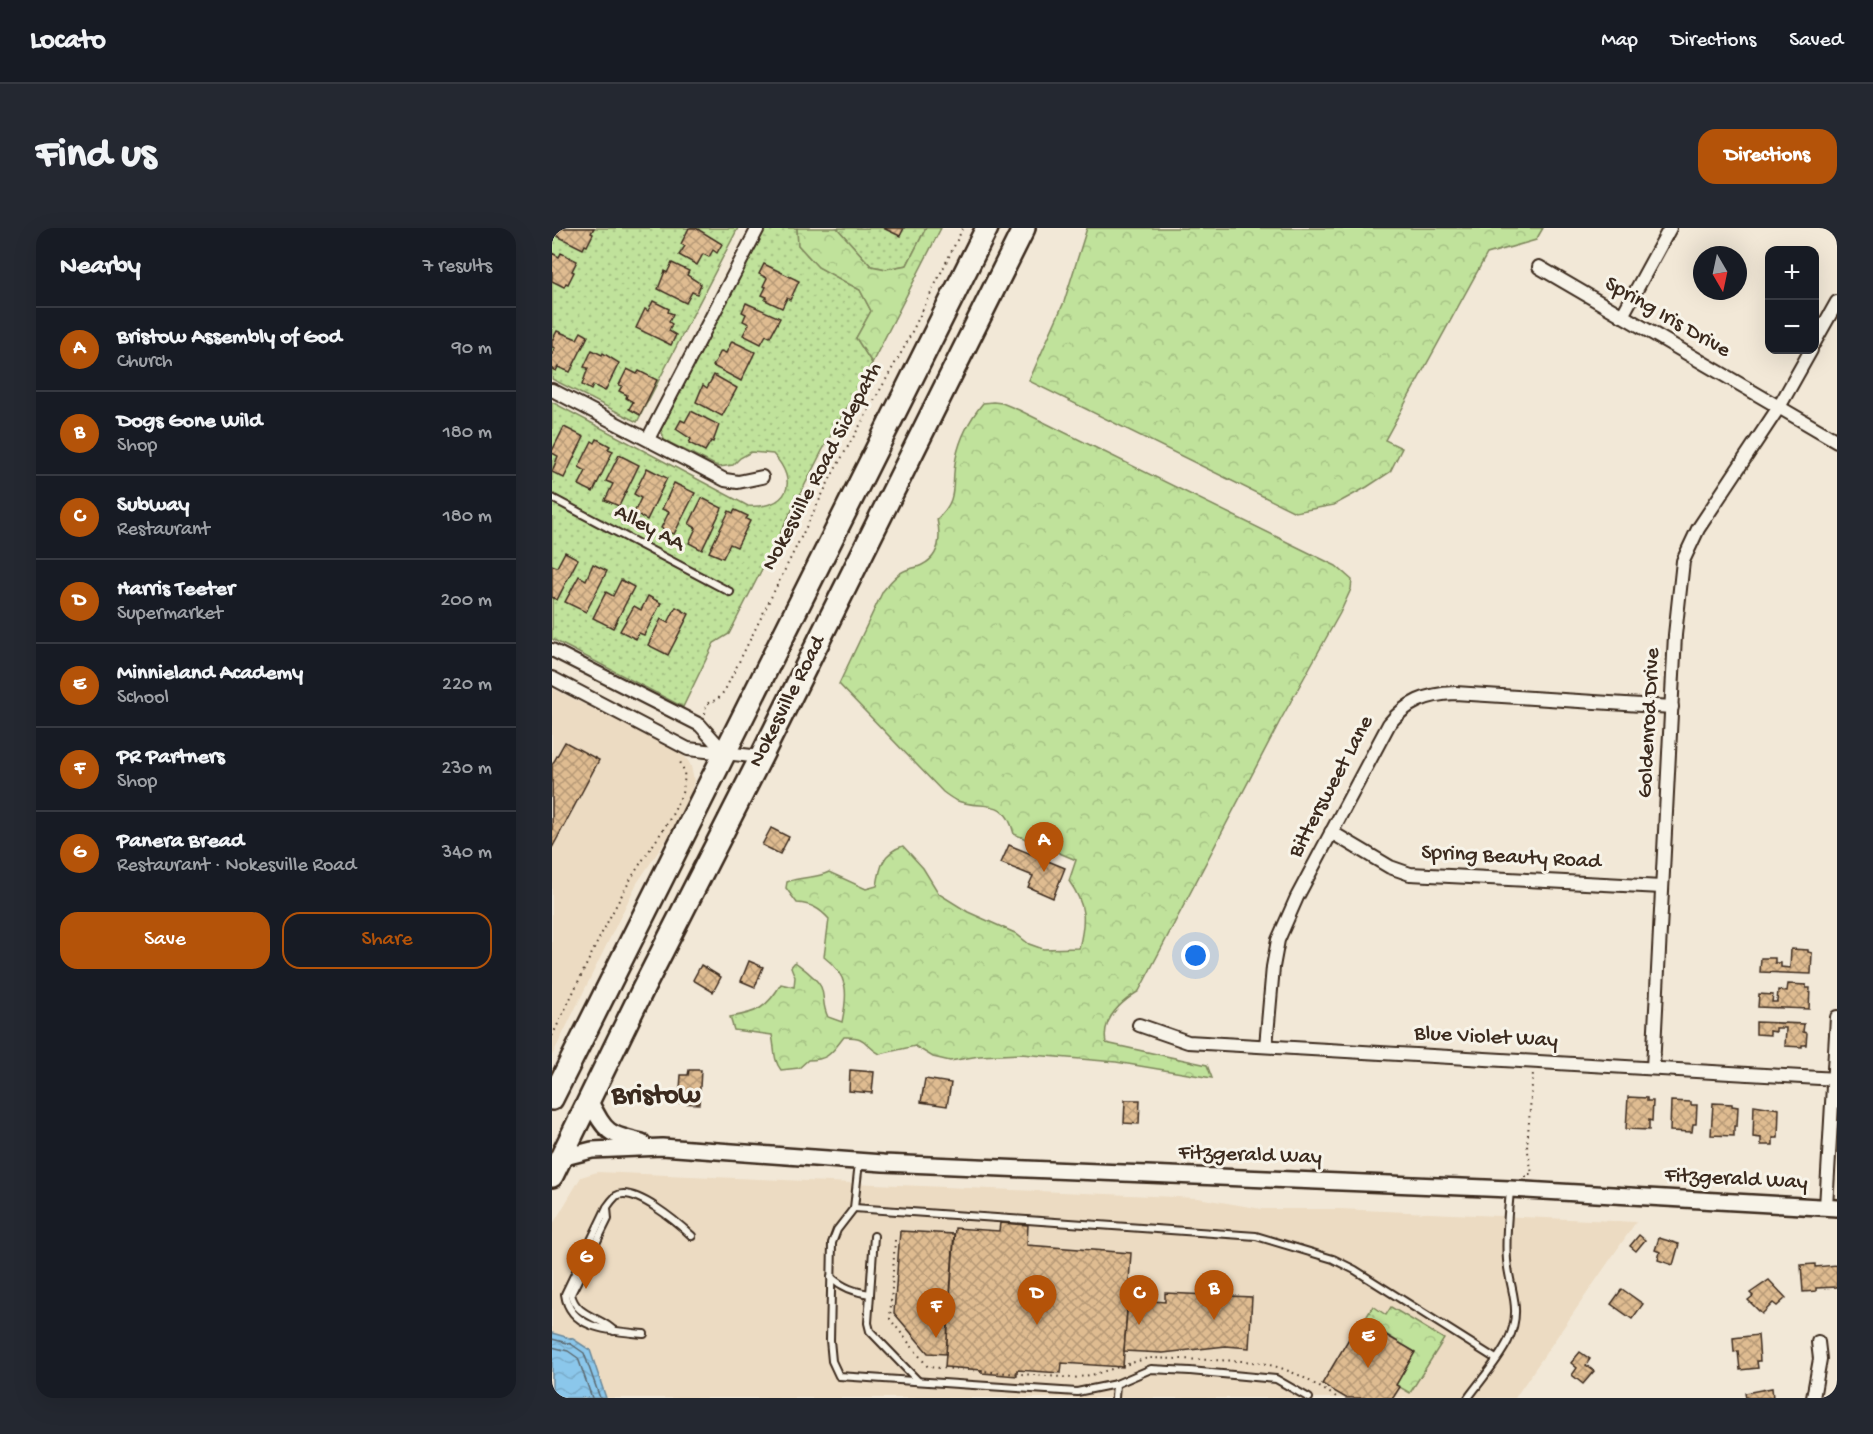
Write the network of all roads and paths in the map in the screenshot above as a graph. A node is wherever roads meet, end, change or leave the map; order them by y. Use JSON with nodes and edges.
{"nodes":[{"id":1,"x":758,"y":228,"type":"edge"},
{"id":2,"x":963,"y":228,"type":"edge"},
{"id":3,"x":987,"y":228,"type":"edge"},
{"id":4,"x":1024,"y":228,"type":"edge"},
{"id":5,"x":1670,"y":228,"type":"edge"},
{"id":6,"x":1539,"y":267,"type":"dead end"},
{"id":7,"x":1837,"y":302,"type":"edge"},
{"id":8,"x":1622,"y":316,"type":"junction"},
{"id":9,"x":1819,"y":336,"type":"edge"},
{"id":10,"x":1809,"y":354,"type":"edge"},
{"id":11,"x":552,"y":390,"type":"edge"},
{"id":12,"x":1779,"y":407,"type":"junction"},
{"id":13,"x":648,"y":439,"type":"junction"},
{"id":14,"x":1837,"y":441,"type":"edge"},
{"id":15,"x":762,"y":477,"type":"dead end"},
{"id":16,"x":552,"y":498,"type":"edge"},
{"id":17,"x":730,"y":592,"type":"dead end"},
{"id":18,"x":552,"y":650,"type":"edge"},
{"id":19,"x":552,"y":678,"type":"edge"},
{"id":20,"x":1672,"y":707,"type":"junction"},
{"id":21,"x":706,"y":713,"type":"dead end"},
{"id":22,"x":725,"y":753,"type":"junction"},
{"id":23,"x":685,"y":756,"type":"dead end"},
{"id":24,"x":760,"y":757,"type":"junction"},
{"id":25,"x":1331,"y":832,"type":"junction"},
{"id":26,"x":1662,"y":887,"type":"junction"},
{"id":27,"x":1837,"y":1017,"type":"edge"},
{"id":28,"x":1139,"y":1025,"type":"dead end"},
{"id":29,"x":552,"y":1036,"type":"edge"},
{"id":30,"x":1266,"y":1046,"type":"junction"},
{"id":31,"x":1533,"y":1061,"type":"junction"},
{"id":32,"x":1653,"y":1068,"type":"junction"},
{"id":33,"x":1835,"y":1079,"type":"edge"},
{"id":34,"x":552,"y":1099,"type":"edge"},
{"id":35,"x":589,"y":1100,"type":"junction"},
{"id":36,"x":662,"y":1147,"type":"junction"},
{"id":37,"x":860,"y":1161,"type":"junction"},
{"id":38,"x":556,"y":1167,"type":"edge"},
{"id":39,"x":1517,"y":1190,"type":"junction"},
{"id":40,"x":854,"y":1208,"type":"junction"},
{"id":41,"x":1831,"y":1208,"type":"edge"},
{"id":42,"x":692,"y":1236,"type":"dead end"},
{"id":43,"x":874,"y":1236,"type":"dead end"},
{"id":44,"x":895,"y":1240,"type":"dead end"},
{"id":45,"x":831,"y":1277,"type":"junction"},
{"id":46,"x":870,"y":1294,"type":"junction"},
{"id":47,"x":644,"y":1334,"type":"dead end"},
{"id":48,"x":1818,"y":1342,"type":"dead end"},
{"id":49,"x":1496,"y":1359,"type":"junction"},
{"id":50,"x":918,"y":1381,"type":"junction"},
{"id":51,"x":1116,"y":1384,"type":"junction"},
{"id":52,"x":1115,"y":1398,"type":"edge"},
{"id":53,"x":1309,"y":1398,"type":"edge"},
{"id":54,"x":1338,"y":1398,"type":"edge"},
{"id":55,"x":1468,"y":1398,"type":"edge"},
{"id":56,"x":1813,"y":1398,"type":"edge"}],
"edges":[{"from":1,"to":13,"type":"street"},
{"from":2,"to":21,"type":"path","name":"Nokesville Road Sidepath"},
{"from":3,"to":22,"type":"highway","name":"Nokesville Road"},
{"from":4,"to":24,"type":"highway","name":"Nokesville Road"},
{"from":5,"to":8,"type":"street"},
{"from":6,"to":8,"type":"street","name":"Spring Iris Drive"},
{"from":7,"to":9,"type":"street"},
{"from":8,"to":12,"type":"street","name":"Spring Iris Drive"},
{"from":10,"to":12,"type":"street","name":"Goldenrod Drive"},
{"from":11,"to":13,"type":"street"},
{"from":12,"to":14,"type":"street","name":"Spring Iris Drive"},
{"from":12,"to":20,"type":"street","name":"Goldenrod Drive"},
{"from":13,"to":15,"type":"street"},
{"from":16,"to":17,"type":"lane","name":"Alley AA"},
{"from":18,"to":22,"type":"street"},
{"from":19,"to":22,"type":"street"},
{"from":20,"to":25,"type":"street","name":"Bittersweet Lane"},
{"from":20,"to":26,"type":"street","name":"Goldenrod Drive"},
{"from":22,"to":24,"type":"street"},
{"from":22,"to":34,"type":"highway","name":"Nokesville Road"},
{"from":23,"to":29,"type":"path"},
{"from":24,"to":35,"type":"highway","name":"Nokesville Road"},
{"from":25,"to":26,"type":"street","name":"Spring Beauty Road"},
{"from":25,"to":30,"type":"street","name":"Bittersweet Lane"},
{"from":26,"to":32,"type":"street","name":"Goldenrod Drive"},
{"from":27,"to":33,"type":"street"},
{"from":28,"to":30,"type":"street","name":"Blue Violet Way"},
{"from":30,"to":31,"type":"street","name":"Blue Violet Way"},
{"from":31,"to":32,"type":"street","name":"Blue Violet Way"},
{"from":31,"to":39,"type":"path"},
{"from":32,"to":33,"type":"street","name":"Blue Violet Way"},
{"from":33,"to":41,"type":"street"},
{"from":35,"to":36,"type":"street","name":"Fitzgerald Way"},
{"from":35,"to":38,"type":"highway","name":"Nokesville Road"},
{"from":36,"to":37,"type":"street","name":"Fitzgerald Way"},
{"from":36,"to":38,"type":"street","name":"Fitzgerald Way"},
{"from":37,"to":39,"type":"street","name":"Fitzgerald Way"},
{"from":37,"to":40,"type":"lane"},
{"from":39,"to":41,"type":"street","name":"Fitzgerald Way"},
{"from":39,"to":49,"type":"lane"},
{"from":40,"to":45,"type":"lane"},
{"from":40,"to":49,"type":"lane"},
{"from":42,"to":47,"type":"lane"},
{"from":43,"to":46,"type":"lane"},
{"from":44,"to":54,"type":"path"},
{"from":45,"to":46,"type":"lane"},
{"from":45,"to":50,"type":"lane"},
{"from":46,"to":50,"type":"lane"},
{"from":48,"to":56,"type":"street"},
{"from":49,"to":55,"type":"lane"},
{"from":50,"to":51,"type":"lane"},
{"from":51,"to":52,"type":"lane"},
{"from":51,"to":53,"type":"lane"}]}
